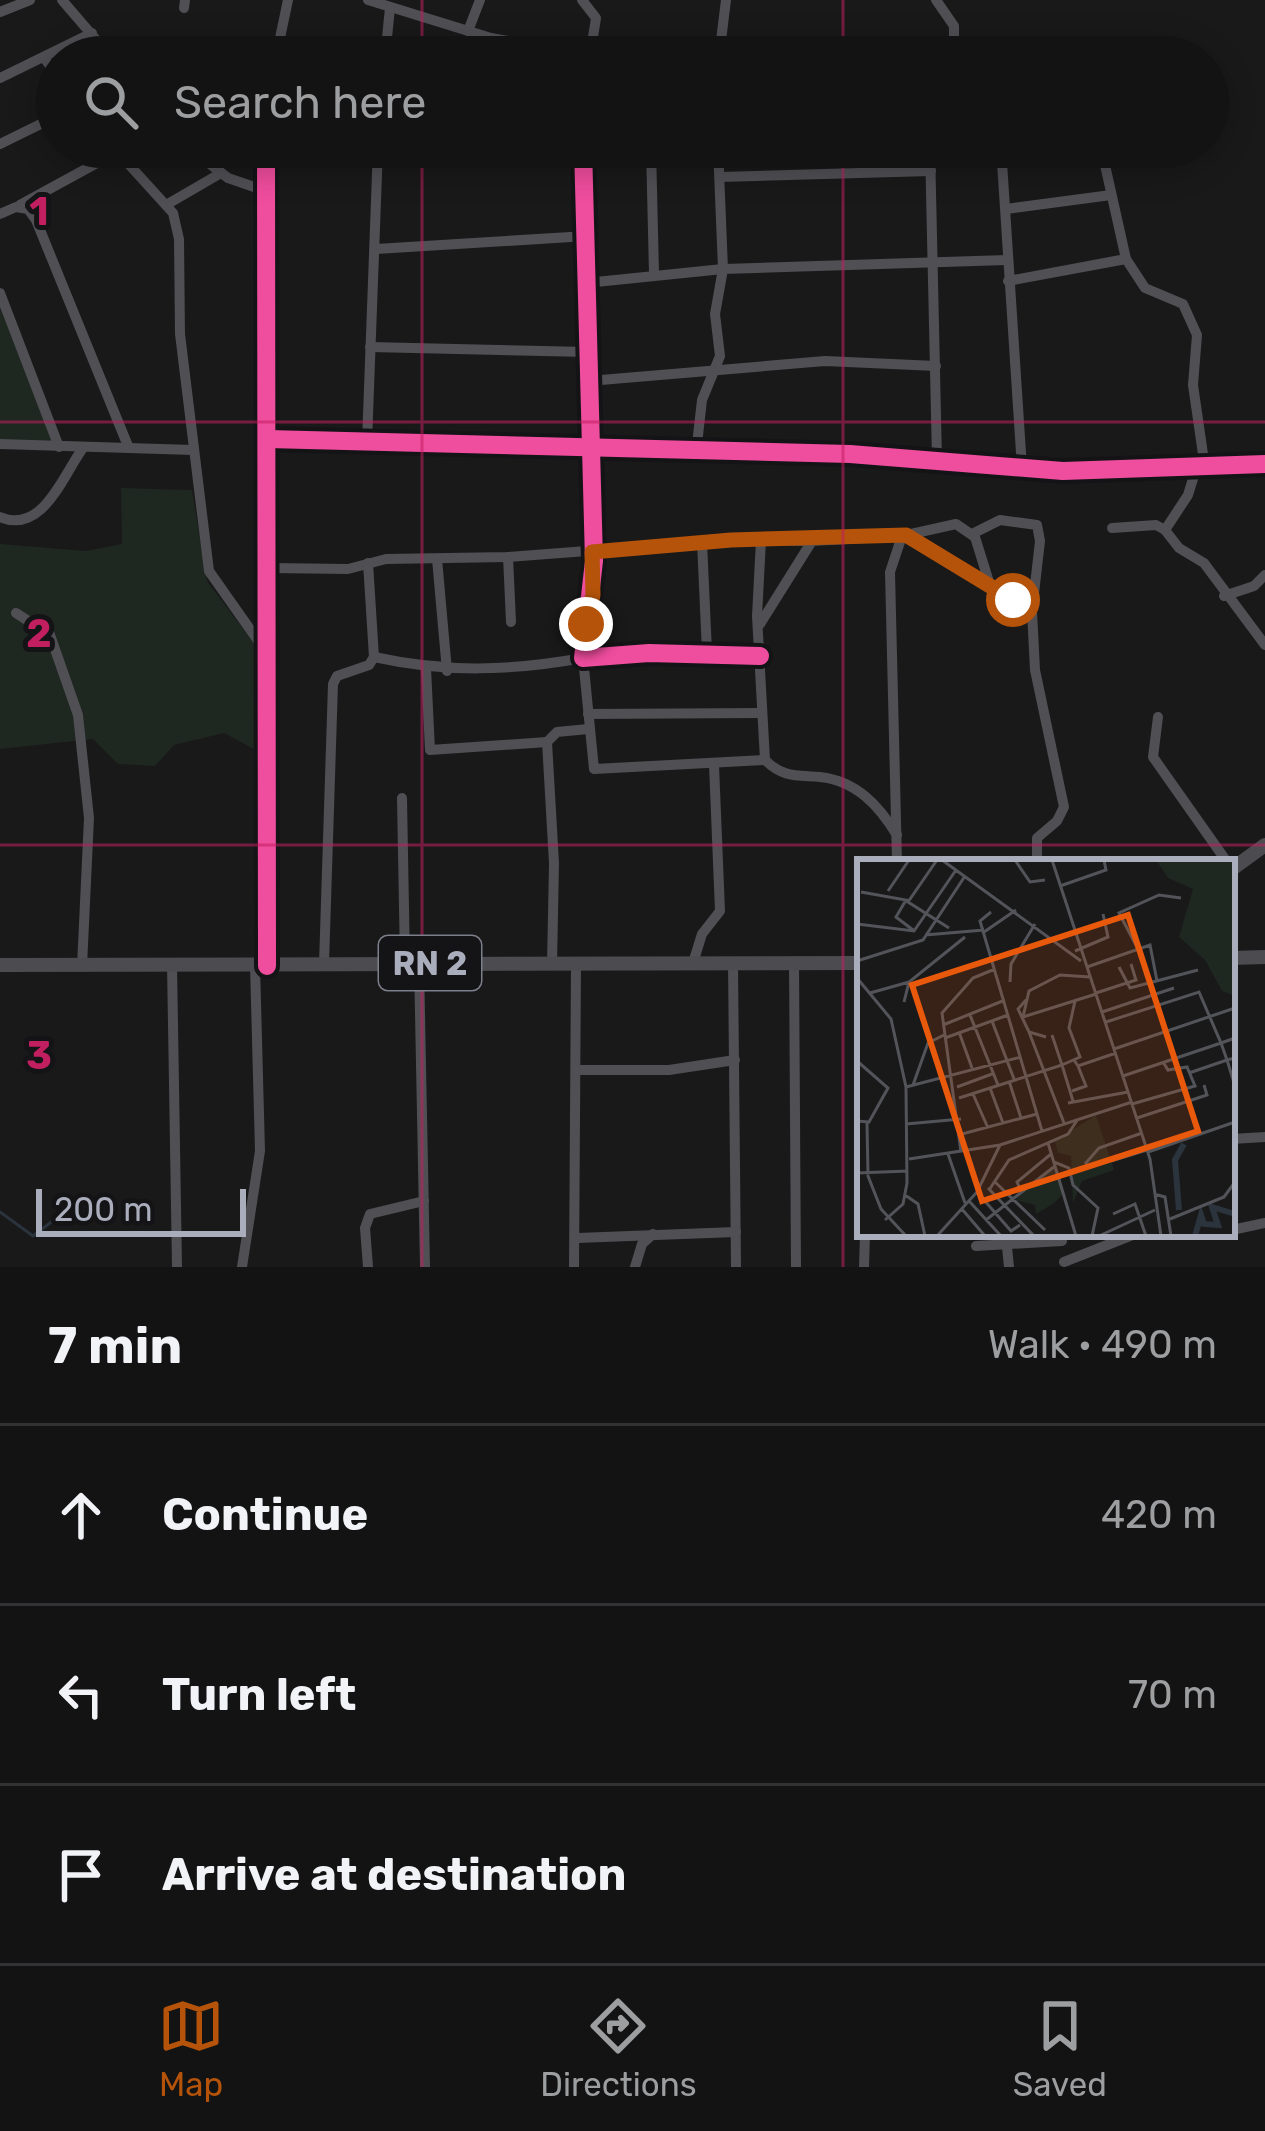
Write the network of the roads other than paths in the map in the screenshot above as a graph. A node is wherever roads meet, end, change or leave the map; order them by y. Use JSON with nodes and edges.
{"nodes":[{"id":1,"x":30,"y":0,"type":"edge"},
{"id":2,"x":62,"y":0,"type":"edge"},
{"id":3,"x":288,"y":0,"type":"edge"},
{"id":4,"x":368,"y":0,"type":"edge"},
{"id":5,"x":480,"y":0,"type":"edge"},
{"id":6,"x":582,"y":0,"type":"edge"},
{"id":7,"x":726,"y":0,"type":"edge"},
{"id":8,"x":936,"y":0,"type":"edge"},
{"id":9,"x":390,"y":8,"type":"junction"},
{"id":10,"x":0,"y":12,"type":"edge"},
{"id":11,"x":468,"y":31,"type":"junction"},
{"id":12,"x":92,"y":33,"type":"junction"},
{"id":13,"x":86,"y":36,"type":"edge"},
{"id":14,"x":94,"y":36,"type":"edge"},
{"id":15,"x":280,"y":36,"type":"edge"},
{"id":16,"x":387,"y":36,"type":"edge"},
{"id":17,"x":493,"y":36,"type":"edge"},
{"id":18,"x":594,"y":36,"type":"edge"},
{"id":19,"x":722,"y":36,"type":"edge"},
{"id":20,"x":954,"y":36,"type":"edge"},
{"id":21,"x":36,"y":62,"type":"edge"},
{"id":22,"x":0,"y":78,"type":"edge"},
{"id":23,"x":36,"y":126,"type":"edge"},
{"id":24,"x":0,"y":144,"type":"edge"},
{"id":25,"x":84,"y":168,"type":"edge"},
{"id":26,"x":132,"y":168,"type":"edge"},
{"id":27,"x":215,"y":168,"type":"edge"},
{"id":28,"x":265,"y":168,"type":"edge"},
{"id":29,"x":378,"y":168,"type":"edge"},
{"id":30,"x":584,"y":168,"type":"edge"},
{"id":31,"x":651,"y":168,"type":"edge"},
{"id":32,"x":719,"y":168,"type":"edge"},
{"id":33,"x":1003,"y":168,"type":"edge"},
{"id":34,"x":1105,"y":168,"type":"edge"},
{"id":35,"x":931,"y":170,"type":"joint"},
{"id":36,"x":221,"y":173,"type":"junction"},
{"id":37,"x":720,"y":177,"type":"junction"},
{"id":38,"x":263,"y":190,"type":"junction"},
{"id":39,"x":1111,"y":195,"type":"junction"},
{"id":40,"x":166,"y":205,"type":"junction"},
{"id":41,"x":16,"y":207,"type":"junction"},
{"id":42,"x":1006,"y":208,"type":"junction"},
{"id":43,"x":0,"y":214,"type":"edge"},
{"id":44,"x":587,"y":236,"type":"junction"},
{"id":45,"x":376,"y":249,"type":"junction"},
{"id":46,"x":1126,"y":259,"type":"junction"},
{"id":47,"x":1006,"y":260,"type":"junction"},
{"id":48,"x":934,"y":262,"type":"junction"},
{"id":49,"x":723,"y":269,"type":"junction"},
{"id":50,"x":654,"y":274,"type":"junction"},
{"id":51,"x":1008,"y":281,"type":"junction"},
{"id":52,"x":586,"y":283,"type":"junction"},
{"id":53,"x":0,"y":293,"type":"edge"},
{"id":54,"x":370,"y":347,"type":"junction"},
{"id":55,"x":588,"y":352,"type":"junction"},
{"id":56,"x":935,"y":366,"type":"junction"},
{"id":57,"x":714,"y":369,"type":"junction"},
{"id":58,"x":589,"y":381,"type":"junction"},
{"id":59,"x":268,"y":440,"type":"junction"},
{"id":60,"x":367,"y":442,"type":"junction"},
{"id":61,"x":0,"y":444,"type":"edge"},
{"id":62,"x":128,"y":446,"type":"junction"},
{"id":63,"x":59,"y":447,"type":"junction"},
{"id":64,"x":83,"y":448,"type":"junction"},
{"id":65,"x":193,"y":450,"type":"junction"},
{"id":66,"x":590,"y":450,"type":"junction"},
{"id":67,"x":696,"y":454,"type":"junction"},
{"id":68,"x":937,"y":460,"type":"junction"},
{"id":69,"x":1265,"y":464,"type":"edge"},
{"id":70,"x":1022,"y":468,"type":"junction"},
{"id":71,"x":1200,"y":469,"type":"junction"},
{"id":72,"x":0,"y":517,"type":"edge"},
{"id":73,"x":1112,"y":528,"type":"dead end"},
{"id":74,"x":1165,"y":530,"type":"junction"},
{"id":75,"x":972,"y":534,"type":"junction"},
{"id":76,"x":904,"y":535,"type":"junction"},
{"id":77,"x":921,"y":538,"type":"junction"},
{"id":78,"x":761,"y":540,"type":"junction"},
{"id":79,"x":812,"y":541,"type":"junction"},
{"id":80,"x":702,"y":542,"type":"junction"},
{"id":81,"x":592,"y":552,"type":"junction"},
{"id":82,"x":508,"y":557,"type":"junction"},
{"id":83,"x":437,"y":559,"type":"junction"},
{"id":84,"x":368,"y":563,"type":"junction"},
{"id":85,"x":270,"y":568,"type":"junction"},
{"id":86,"x":1265,"y":575,"type":"edge"},
{"id":87,"x":988,"y":582,"type":"junction"},
{"id":88,"x":1224,"y":596,"type":"junction"},
{"id":89,"x":1032,"y":610,"type":"junction"},
{"id":90,"x":16,"y":613,"type":"dead end"},
{"id":91,"x":512,"y":622,"type":"dead end"},
{"id":92,"x":760,"y":624,"type":"junction"},
{"id":93,"x":1265,"y":645,"type":"edge"},
{"id":94,"x":266,"y":652,"type":"junction"},
{"id":95,"x":707,"y":652,"type":"junction"},
{"id":96,"x":760,"y":656,"type":"junction"},
{"id":97,"x":374,"y":657,"type":"junction"},
{"id":98,"x":583,"y":658,"type":"junction"},
{"id":99,"x":426,"y":668,"type":"junction"},
{"id":100,"x":447,"y":671,"type":"junction"},
{"id":101,"x":762,"y":713,"type":"junction"},
{"id":102,"x":588,"y":715,"type":"junction"},
{"id":103,"x":1158,"y":718,"type":"dead end"},
{"id":104,"x":588,"y":729,"type":"junction"},
{"id":105,"x":547,"y":742,"type":"junction"},
{"id":106,"x":765,"y":760,"type":"junction"},
{"id":107,"x":714,"y":765,"type":"junction"},
{"id":108,"x":402,"y":798,"type":"dead end"},
{"id":109,"x":897,"y":836,"type":"junction"},
{"id":110,"x":1265,"y":845,"type":"edge"},
{"id":111,"x":897,"y":859,"type":"edge"},
{"id":112,"x":1037,"y":859,"type":"edge"},
{"id":113,"x":1225,"y":859,"type":"edge"},
{"id":114,"x":1235,"y":864,"type":"edge"},
{"id":115,"x":1265,"y":957,"type":"edge"},
{"id":116,"x":1235,"y":958,"type":"edge"},
{"id":117,"x":412,"y":963,"type":"junction"},
{"id":118,"x":693,"y":963,"type":"junction"},
{"id":119,"x":794,"y":963,"type":"junction"},
{"id":120,"x":857,"y":963,"type":"edge"},
{"id":121,"x":172,"y":964,"type":"junction"},
{"id":122,"x":324,"y":964,"type":"junction"},
{"id":123,"x":575,"y":964,"type":"junction"},
{"id":124,"x":733,"y":964,"type":"junction"},
{"id":125,"x":0,"y":965,"type":"edge"},
{"id":126,"x":261,"y":965,"type":"junction"},
{"id":127,"x":552,"y":965,"type":"junction"},
{"id":128,"x":82,"y":966,"type":"junction"},
{"id":129,"x":735,"y":1060,"type":"junction"},
{"id":130,"x":577,"y":1070,"type":"junction"},
{"id":131,"x":1265,"y":1137,"type":"edge"},
{"id":132,"x":1235,"y":1139,"type":"edge"},
{"id":133,"x":424,"y":1201,"type":"junction"},
{"id":134,"x":1265,"y":1223,"type":"edge"},
{"id":135,"x":1235,"y":1229,"type":"edge"},
{"id":136,"x":655,"y":1232,"type":"junction"},
{"id":137,"x":736,"y":1232,"type":"junction"},
{"id":138,"x":865,"y":1237,"type":"edge"},
{"id":139,"x":1062,"y":1237,"type":"edge"},
{"id":140,"x":1128,"y":1237,"type":"edge"},
{"id":141,"x":577,"y":1238,"type":"junction"},
{"id":142,"x":976,"y":1246,"type":"dead end"},
{"id":143,"x":1007,"y":1247,"type":"junction"},
{"id":144,"x":1064,"y":1264,"type":"edge"},
{"id":145,"x":177,"y":1267,"type":"edge"},
{"id":146,"x":242,"y":1267,"type":"edge"},
{"id":147,"x":368,"y":1267,"type":"edge"},
{"id":148,"x":425,"y":1267,"type":"edge"},
{"id":149,"x":574,"y":1267,"type":"edge"},
{"id":150,"x":635,"y":1267,"type":"edge"},
{"id":151,"x":736,"y":1267,"type":"edge"},
{"id":152,"x":796,"y":1267,"type":"edge"},
{"id":153,"x":864,"y":1267,"type":"edge"},
{"id":154,"x":1009,"y":1267,"type":"edge"}],
"edges":[{"from":1,"to":10,"type":"street"},
{"from":2,"to":12,"type":"street"},
{"from":3,"to":15,"type":"street"},
{"from":4,"to":9,"type":"street"},
{"from":5,"to":11,"type":"street"},
{"from":6,"to":18,"type":"street"},
{"from":7,"to":19,"type":"street"},
{"from":8,"to":20,"type":"street"},
{"from":9,"to":11,"type":"street"},
{"from":9,"to":16,"type":"street"},
{"from":11,"to":17,"type":"street"},
{"from":12,"to":13,"type":"street"},
{"from":12,"to":14,"type":"street"},
{"from":21,"to":22,"type":"street"},
{"from":23,"to":24,"type":"street"},
{"from":25,"to":41,"type":"street"},
{"from":26,"to":40,"type":"street"},
{"from":27,"to":36,"type":"street"},
{"from":28,"to":38,"type":"street"},
{"from":29,"to":45,"type":"street"},
{"from":30,"to":44,"type":"street"},
{"from":31,"to":50,"type":"street"},
{"from":32,"to":37,"type":"street"},
{"from":33,"to":42,"type":"street"},
{"from":34,"to":39,"type":"street"},
{"from":35,"to":37,"type":"street"},
{"from":35,"to":48,"type":"street"},
{"from":36,"to":38,"type":"street"},
{"from":36,"to":40,"type":"street"},
{"from":37,"to":49,"type":"street"},
{"from":38,"to":59,"type":"street"},
{"from":39,"to":42,"type":"street"},
{"from":39,"to":46,"type":"street"},
{"from":40,"to":65,"type":"street"},
{"from":41,"to":43,"type":"street"},
{"from":41,"to":62,"type":"street"},
{"from":42,"to":47,"type":"street"},
{"from":44,"to":45,"type":"street"},
{"from":44,"to":52,"type":"street"},
{"from":45,"to":54,"type":"street"},
{"from":46,"to":51,"type":"street"},
{"from":46,"to":71,"type":"street"},
{"from":47,"to":48,"type":"street"},
{"from":47,"to":51,"type":"street"},
{"from":48,"to":49,"type":"street"},
{"from":48,"to":56,"type":"street"},
{"from":49,"to":50,"type":"street"},
{"from":49,"to":57,"type":"street"},
{"from":50,"to":52,"type":"street"},
{"from":51,"to":70,"type":"street"},
{"from":52,"to":55,"type":"street"},
{"from":53,"to":63,"type":"street"},
{"from":54,"to":55,"type":"street"},
{"from":54,"to":60,"type":"street"},
{"from":55,"to":58,"type":"street"},
{"from":56,"to":57,"type":"street"},
{"from":56,"to":68,"type":"street"},
{"from":57,"to":58,"type":"street"},
{"from":57,"to":67,"type":"street"},
{"from":58,"to":66,"type":"street"},
{"from":59,"to":60,"type":"street"},
{"from":59,"to":85,"type":"street"},
{"from":60,"to":66,"type":"street"},
{"from":61,"to":63,"type":"street"},
{"from":62,"to":64,"type":"street"},
{"from":62,"to":65,"type":"street"},
{"from":63,"to":64,"type":"street"},
{"from":64,"to":72,"type":"street"},
{"from":65,"to":94,"type":"street"},
{"from":66,"to":67,"type":"street"},
{"from":66,"to":81,"type":"street"},
{"from":67,"to":68,"type":"street"},
{"from":68,"to":70,"type":"street"},
{"from":69,"to":71,"type":"street"},
{"from":70,"to":71,"type":"street"},
{"from":71,"to":74,"type":"street"},
{"from":73,"to":74,"type":"street"},
{"from":74,"to":88,"type":"street"},
{"from":75,"to":77,"type":"street"},
{"from":75,"to":87,"type":"street"},
{"from":75,"to":89,"type":"street"},
{"from":76,"to":77,"type":"street"},
{"from":76,"to":79,"type":"street"},
{"from":76,"to":109,"type":"street"},
{"from":77,"to":87,"type":"street"},
{"from":78,"to":79,"type":"street"},
{"from":78,"to":80,"type":"street"},
{"from":78,"to":92,"type":"street"},
{"from":79,"to":92,"type":"street"},
{"from":80,"to":81,"type":"street"},
{"from":80,"to":95,"type":"street"},
{"from":81,"to":82,"type":"street"},
{"from":81,"to":98,"type":"street"},
{"from":82,"to":83,"type":"street"},
{"from":82,"to":91,"type":"street"},
{"from":83,"to":84,"type":"street"},
{"from":83,"to":100,"type":"street"},
{"from":84,"to":85,"type":"street"},
{"from":84,"to":97,"type":"street"},
{"from":85,"to":94,"type":"street"},
{"from":86,"to":88,"type":"street"},
{"from":87,"to":89,"type":"street"},
{"from":88,"to":93,"type":"street"},
{"from":89,"to":112,"type":"street"},
{"from":90,"to":128,"type":"street"},
{"from":92,"to":96,"type":"street"},
{"from":94,"to":126,"type":"street"},
{"from":95,"to":96,"type":"street"},
{"from":95,"to":98,"type":"street"},
{"from":96,"to":101,"type":"street"},
{"from":97,"to":99,"type":"street"},
{"from":97,"to":122,"type":"street"},
{"from":98,"to":100,"type":"street"},
{"from":98,"to":102,"type":"street"},
{"from":99,"to":100,"type":"street"},
{"from":99,"to":105,"type":"street"},
{"from":101,"to":102,"type":"street"},
{"from":101,"to":106,"type":"street"},
{"from":102,"to":104,"type":"street"},
{"from":103,"to":113,"type":"street"},
{"from":104,"to":105,"type":"street"},
{"from":104,"to":107,"type":"street"},
{"from":105,"to":127,"type":"street"},
{"from":106,"to":107,"type":"street"},
{"from":106,"to":109,"type":"street"},
{"from":107,"to":118,"type":"street"},
{"from":108,"to":117,"type":"street"},
{"from":109,"to":111,"type":"street"},
{"from":110,"to":114,"type":"main road"},
{"from":115,"to":116,"type":"main road"},
{"from":117,"to":122,"type":"main road","number":"RN 2"},
{"from":117,"to":127,"type":"main road","number":"RN 2"},
{"from":117,"to":133,"type":"street"},
{"from":118,"to":123,"type":"main road","number":"RN 2"},
{"from":118,"to":124,"type":"main road","number":"RN 2"},
{"from":119,"to":120,"type":"main road","number":"RN 2"},
{"from":119,"to":124,"type":"main road","number":"RN 2"},
{"from":119,"to":152,"type":"street"},
{"from":121,"to":126,"type":"main road","number":"RN 2"},
{"from":121,"to":128,"type":"main road","number":"RN 2"},
{"from":121,"to":145,"type":"street"},
{"from":122,"to":126,"type":"main road","number":"RN 2"},
{"from":123,"to":127,"type":"main road","number":"RN 2"},
{"from":123,"to":130,"type":"street"},
{"from":124,"to":129,"type":"street"},
{"from":125,"to":128,"type":"main road","number":"RN 2"},
{"from":126,"to":146,"type":"street"},
{"from":129,"to":130,"type":"street"},
{"from":129,"to":137,"type":"street"},
{"from":130,"to":141,"type":"street"},
{"from":131,"to":132,"type":"street"},
{"from":133,"to":147,"type":"street"},
{"from":133,"to":148,"type":"street"},
{"from":134,"to":135,"type":"street"},
{"from":136,"to":137,"type":"street"},
{"from":136,"to":141,"type":"street"},
{"from":136,"to":150,"type":"street"},
{"from":137,"to":151,"type":"street"},
{"from":138,"to":153,"type":"street"},
{"from":139,"to":143,"type":"street"},
{"from":139,"to":144,"type":"street"},
{"from":140,"to":144,"type":"street"},
{"from":141,"to":149,"type":"street"},
{"from":142,"to":143,"type":"street"},
{"from":143,"to":154,"type":"street"}]}
